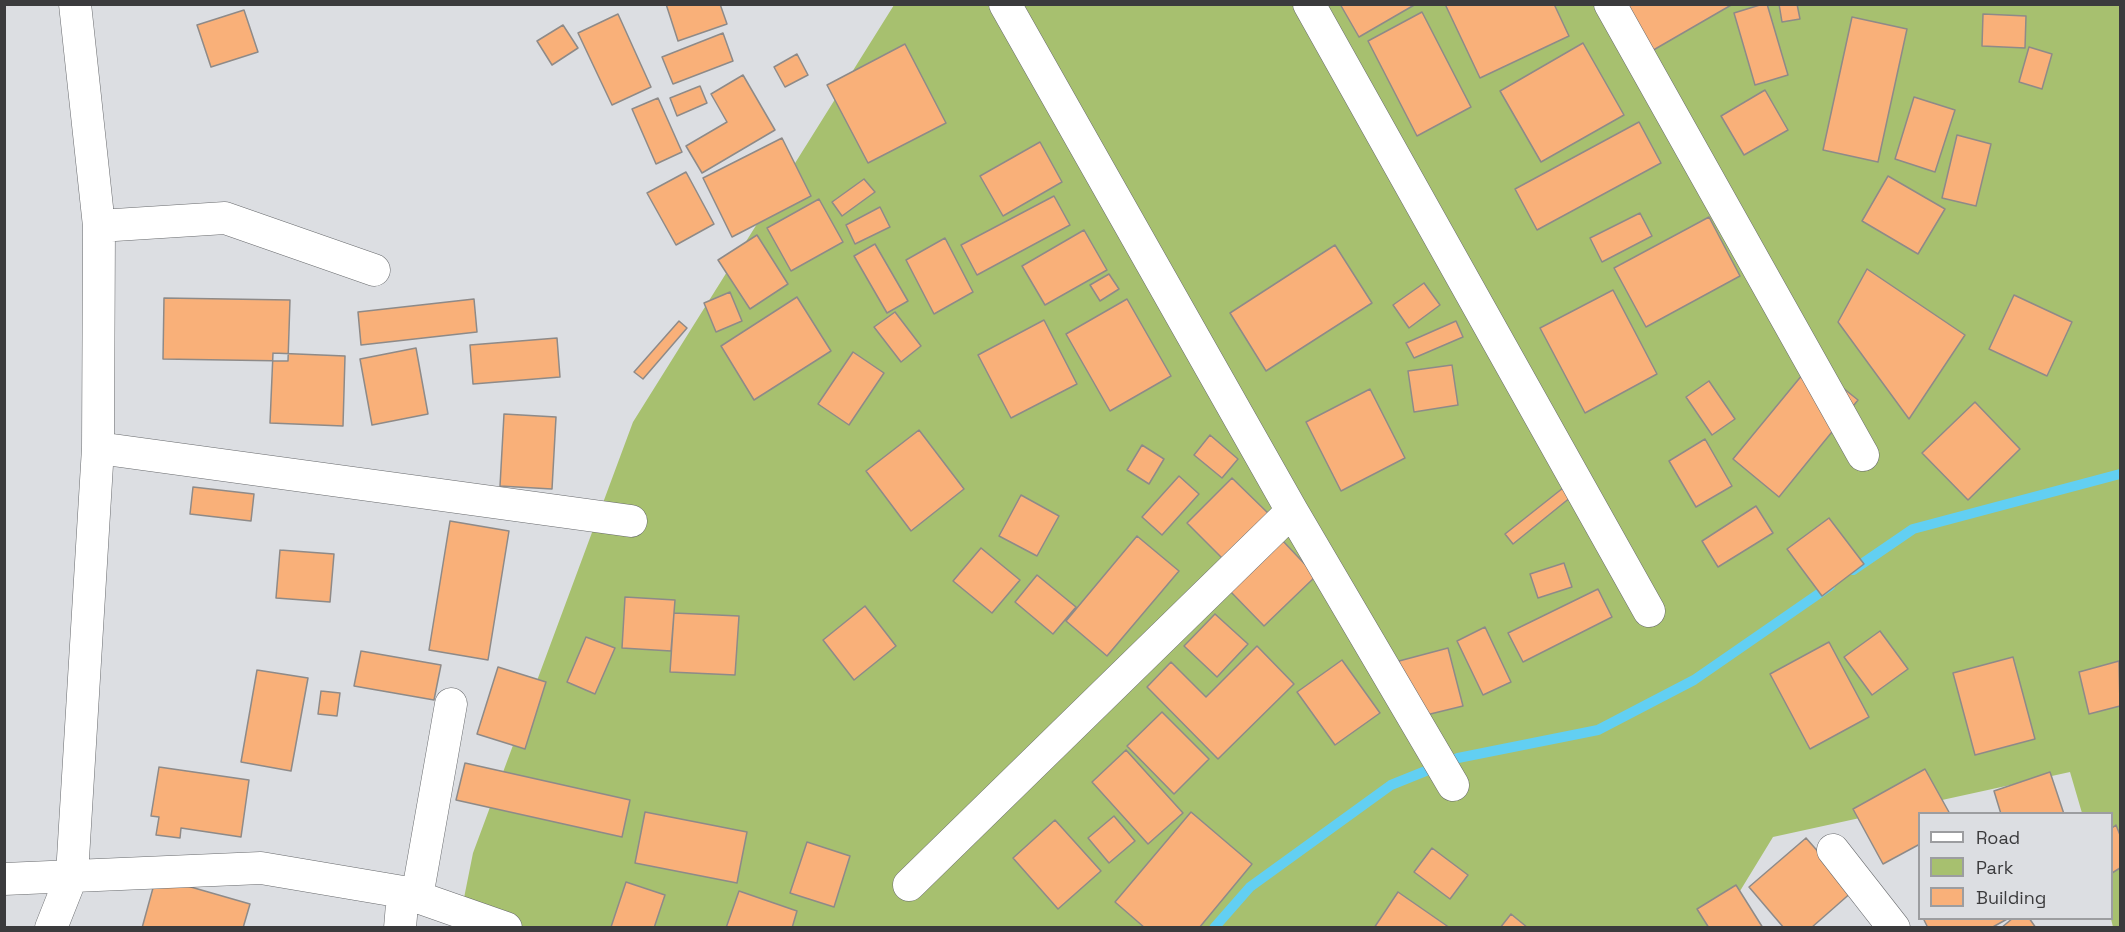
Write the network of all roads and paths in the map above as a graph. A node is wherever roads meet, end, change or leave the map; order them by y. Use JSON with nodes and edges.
{"nodes":[{"id":1,"x":75,"y":4,"type":"edge"},
{"id":2,"x":1005,"y":4,"type":"edge"},
{"id":3,"x":1309,"y":4,"type":"edge"},
{"id":4,"x":1610,"y":4,"type":"edge"},
{"id":5,"x":99,"y":226,"type":"junction"},
{"id":6,"x":374,"y":270,"type":"dead end"},
{"id":7,"x":98,"y":448,"type":"junction"},
{"id":8,"x":1863,"y":455,"type":"dead end"},
{"id":9,"x":1292,"y":511,"type":"junction"},
{"id":10,"x":631,"y":521,"type":"dead end"},
{"id":11,"x":1649,"y":611,"type":"dead end"},
{"id":12,"x":451,"y":704,"type":"dead end"},
{"id":13,"x":1453,"y":784,"type":"dead end"},
{"id":14,"x":1833,"y":850,"type":"dead end"},
{"id":15,"x":72,"y":875,"type":"junction"},
{"id":16,"x":4,"y":879,"type":"edge"},
{"id":17,"x":909,"y":885,"type":"dead end"},
{"id":18,"x":410,"y":895,"type":"junction"},
{"id":19,"x":51,"y":927,"type":"edge"},
{"id":20,"x":400,"y":927,"type":"edge"},
{"id":21,"x":506,"y":927,"type":"edge"},
{"id":22,"x":1894,"y":927,"type":"edge"}],
"edges":[{"from":1,"to":5,"type":"street"},
{"from":2,"to":9,"type":"street"},
{"from":3,"to":11,"type":"street"},
{"from":4,"to":8,"type":"street"},
{"from":5,"to":6,"type":"street"},
{"from":5,"to":7,"type":"street"},
{"from":7,"to":10,"type":"street"},
{"from":7,"to":15,"type":"street"},
{"from":9,"to":13,"type":"street"},
{"from":9,"to":17,"type":"street"},
{"from":12,"to":18,"type":"street"},
{"from":14,"to":22,"type":"street"},
{"from":15,"to":16,"type":"street"},
{"from":15,"to":18,"type":"street"},
{"from":15,"to":19,"type":"street"},
{"from":18,"to":20,"type":"street"},
{"from":18,"to":21,"type":"street"}]}
